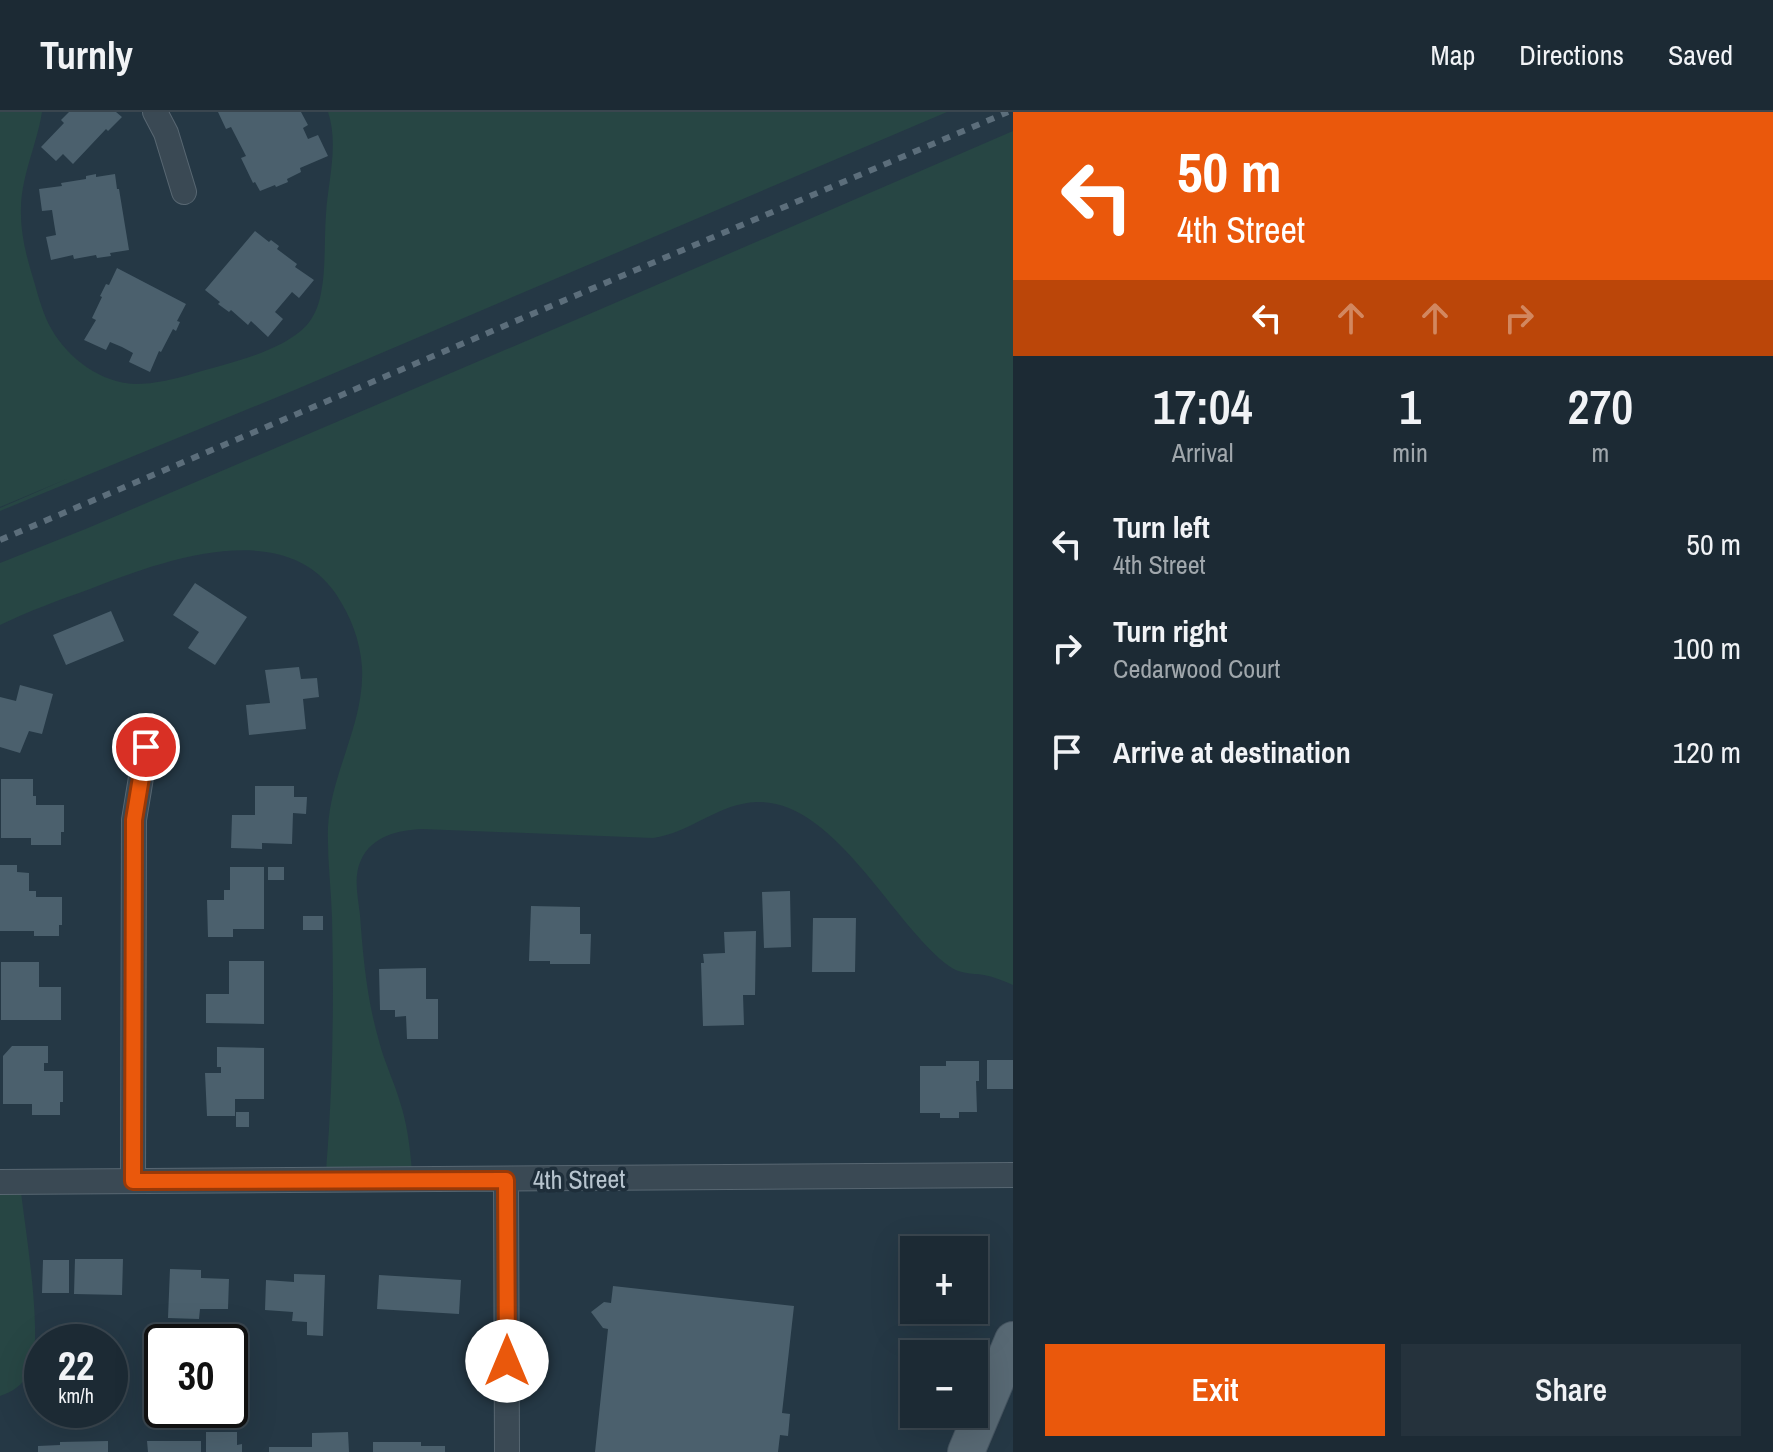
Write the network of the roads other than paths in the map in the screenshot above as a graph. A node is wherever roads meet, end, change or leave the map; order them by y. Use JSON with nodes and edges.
{"nodes":[{"id":1,"x":155,"y":112,"type":"edge"},
{"id":2,"x":184,"y":192,"type":"dead end"},
{"id":3,"x":146,"y":747,"type":"dead end"},
{"id":4,"x":1013,"y":1175,"type":"edge"},
{"id":5,"x":506,"y":1180,"type":"junction"},
{"id":6,"x":133,"y":1181,"type":"junction"},
{"id":7,"x":0,"y":1182,"type":"edge"},
{"id":8,"x":1013,"y":1340,"type":"edge"},
{"id":9,"x":507,"y":1452,"type":"edge"},
{"id":10,"x":966,"y":1452,"type":"edge"}],
"edges":[{"from":1,"to":2,"type":"street"},
{"from":3,"to":6,"type":"street"},
{"from":4,"to":5,"type":"street","name":"4th Street"},
{"from":5,"to":6,"type":"street","name":"4th Street"},
{"from":5,"to":9,"type":"street"},
{"from":6,"to":7,"type":"street","name":"4th Street"},
{"from":8,"to":10,"type":"main road"}]}
